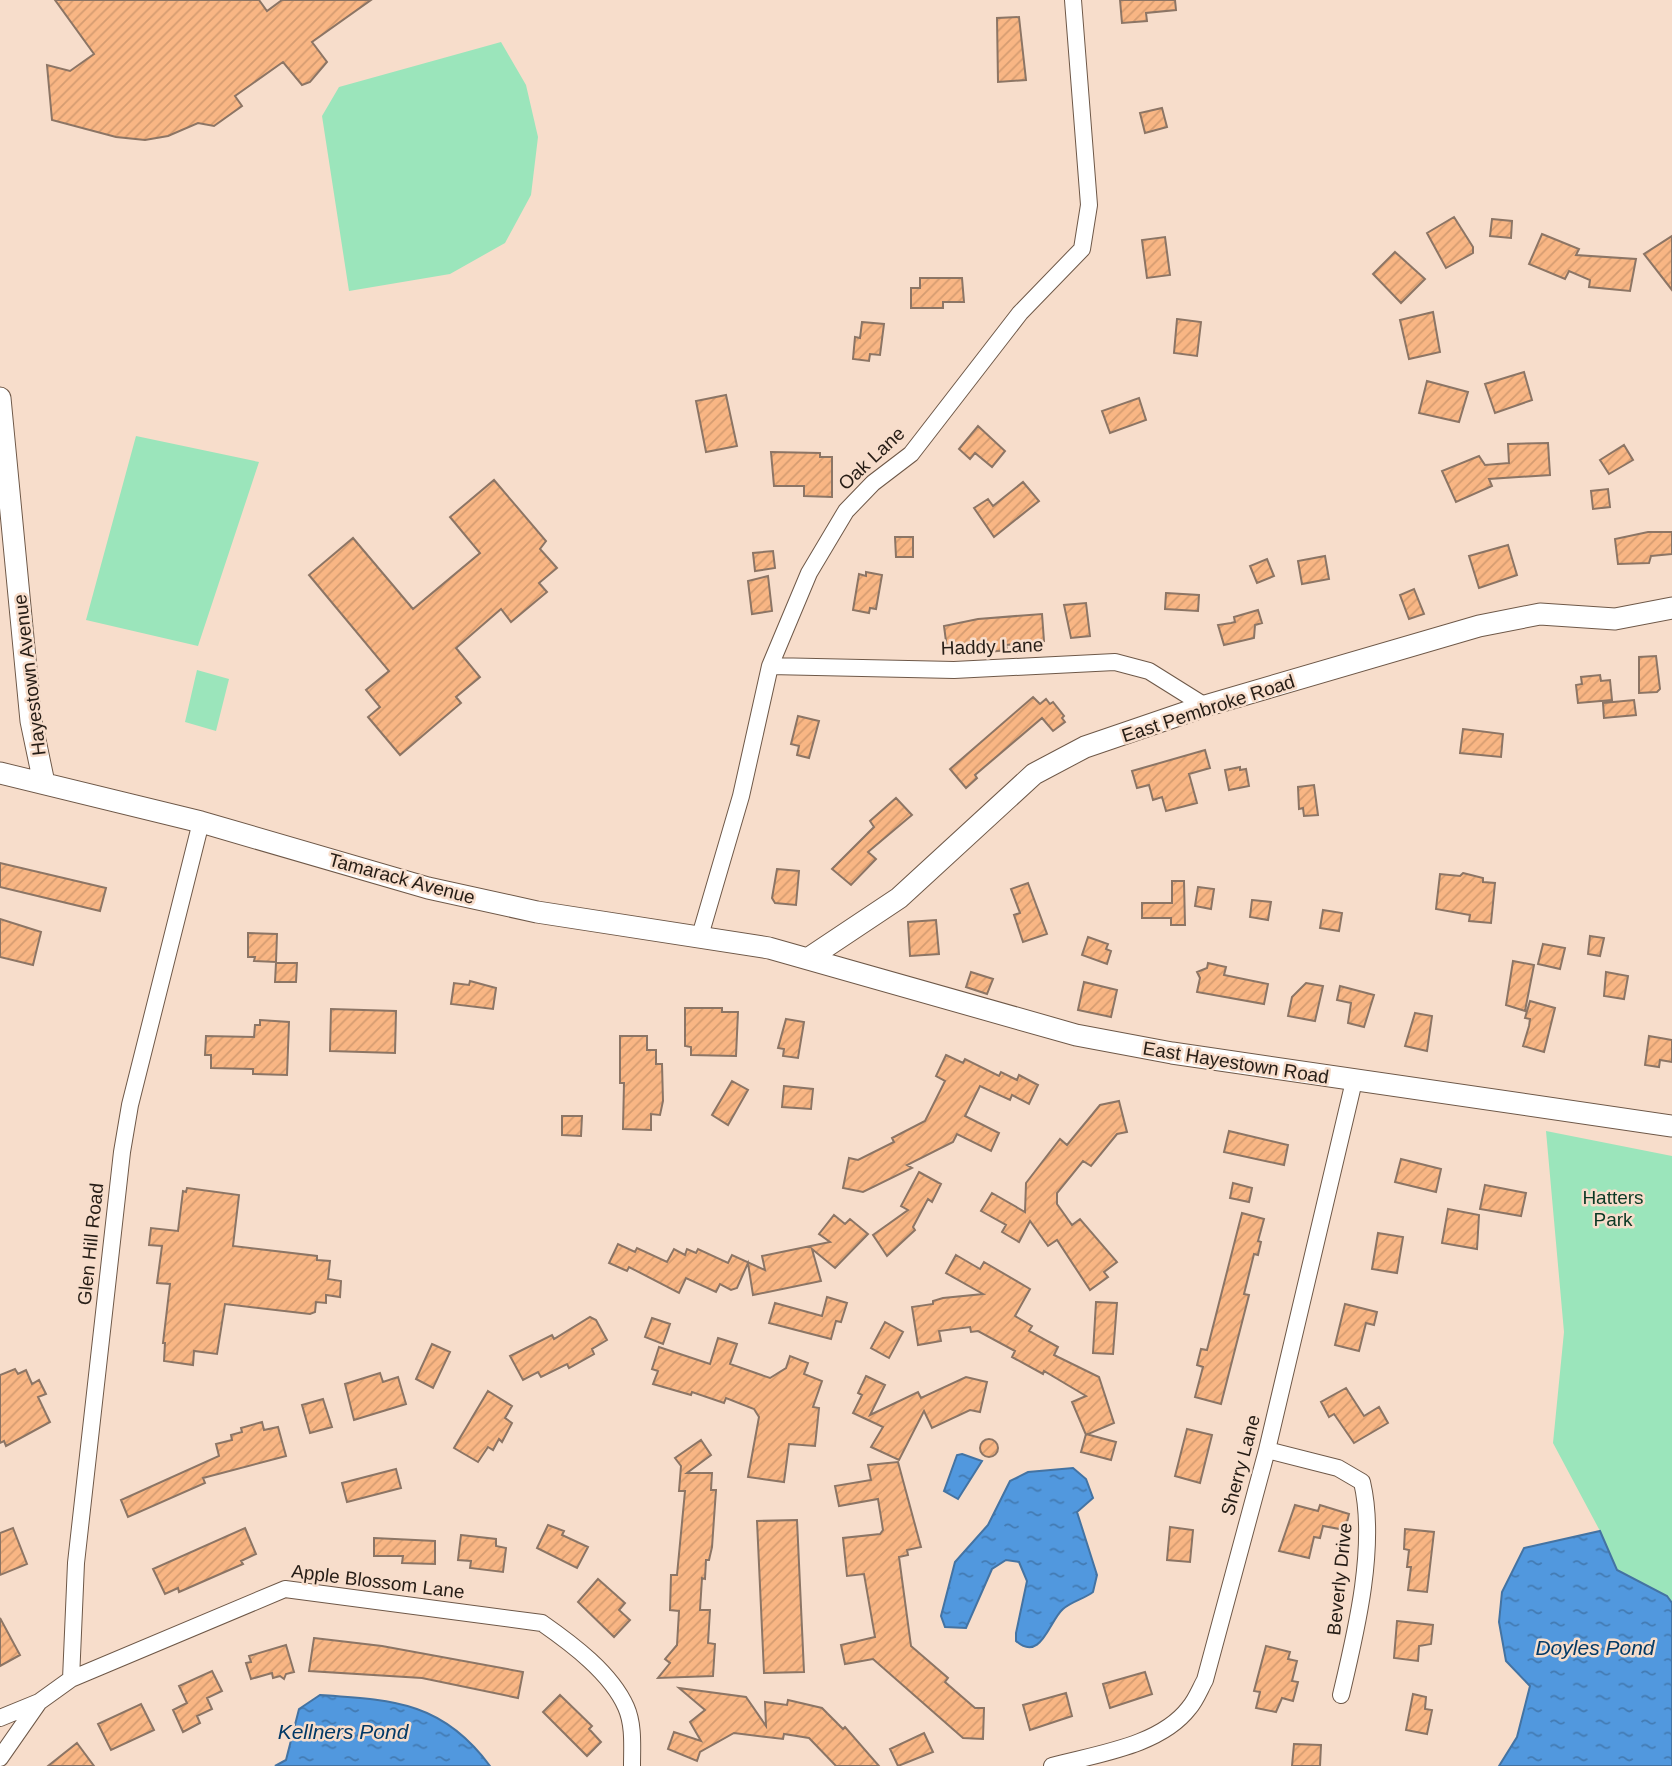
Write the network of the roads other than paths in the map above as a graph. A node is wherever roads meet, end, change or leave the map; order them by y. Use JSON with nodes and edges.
{"nodes":[{"id":1,"x":1073,"y":0,"type":"edge"},
{"id":2,"x":0,"y":398,"type":"edge"},
{"id":3,"x":1672,"y":608,"type":"edge"},
{"id":4,"x":770,"y":666,"type":"junction"},
{"id":5,"x":1205,"y":706,"type":"junction"},
{"id":6,"x":0,"y":773,"type":"edge"},
{"id":7,"x":44,"y":783,"type":"junction"},
{"id":8,"x":201,"y":822,"type":"junction"},
{"id":9,"x":700,"y":936,"type":"junction"},
{"id":10,"x":809,"y":958,"type":"junction"},
{"id":11,"x":1354,"y":1081,"type":"junction"},
{"id":12,"x":1672,"y":1126,"type":"edge"},
{"id":13,"x":1267,"y":1450,"type":"junction"},
{"id":14,"x":71,"y":1679,"type":"junction"},
{"id":15,"x":1341,"y":1695,"type":"dead end"},
{"id":16,"x":39,"y":1702,"type":"junction"},
{"id":17,"x":0,"y":1718,"type":"edge"},
{"id":18,"x":0,"y":1758,"type":"edge"},
{"id":19,"x":632,"y":1766,"type":"edge"},
{"id":20,"x":1052,"y":1766,"type":"edge"}],
"edges":[{"from":1,"to":4,"type":"street","name":"Oak Lane"},
{"from":2,"to":7,"type":"street","name":"Hayestown Avenue"},
{"from":3,"to":5,"type":"street","name":"East Pembroke Road"},
{"from":4,"to":5,"type":"street","name":"Haddy Lane"},
{"from":4,"to":9,"type":"street","name":"Oak Lane"},
{"from":5,"to":10,"type":"street","name":"East Pembroke Road"},
{"from":6,"to":7,"type":"street","name":"Tamarack Avenue"},
{"from":7,"to":8,"type":"street","name":"Tamarack Avenue"},
{"from":8,"to":9,"type":"street","name":"Tamarack Avenue"},
{"from":8,"to":14,"type":"street","name":"Glen Hill Road"},
{"from":9,"to":10,"type":"street","name":"Tamarack Avenue"},
{"from":10,"to":11,"type":"street","name":"East Hayestown Road"},
{"from":11,"to":12,"type":"street","name":"East Hayestown Road"},
{"from":11,"to":13,"type":"street","name":"Sherry Lane"},
{"from":13,"to":15,"type":"street","name":"Beverly Drive"},
{"from":13,"to":20,"type":"street","name":"Sherry Lane"},
{"from":14,"to":16,"type":"street","name":"Apple Blossom Lane"},
{"from":14,"to":19,"type":"street","name":"Apple Blossom Lane"},
{"from":16,"to":17,"type":"street"},
{"from":16,"to":18,"type":"street","name":"Apple Blossom Lane"}]}
